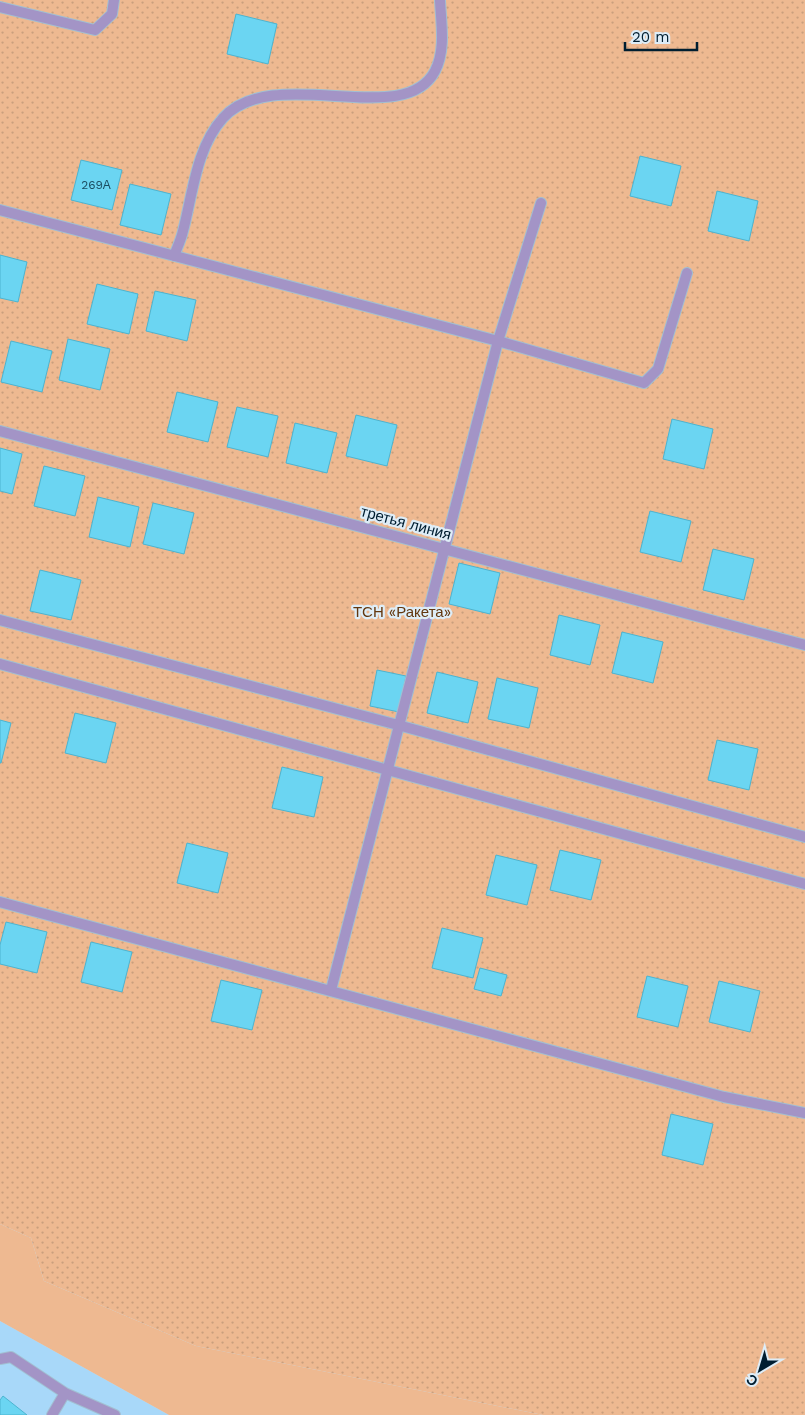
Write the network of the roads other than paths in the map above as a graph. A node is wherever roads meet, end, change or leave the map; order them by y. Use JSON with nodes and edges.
{"nodes":[{"id":1,"x":114,"y":0,"type":"edge"},
{"id":2,"x":440,"y":0,"type":"edge"},
{"id":3,"x":0,"y":7,"type":"edge"},
{"id":4,"x":541,"y":203,"type":"dead end"},
{"id":5,"x":0,"y":210,"type":"edge"},
{"id":6,"x":174,"y":256,"type":"junction"},
{"id":7,"x":687,"y":273,"type":"dead end"},
{"id":8,"x":498,"y":341,"type":"junction"},
{"id":9,"x":0,"y":431,"type":"edge"},
{"id":10,"x":444,"y":549,"type":"junction"},
{"id":11,"x":0,"y":620,"type":"edge"},
{"id":12,"x":805,"y":644,"type":"edge"},
{"id":13,"x":0,"y":664,"type":"edge"},
{"id":14,"x":398,"y":725,"type":"junction"},
{"id":15,"x":387,"y":770,"type":"junction"},
{"id":16,"x":805,"y":837,"type":"edge"},
{"id":17,"x":805,"y":884,"type":"edge"},
{"id":18,"x":0,"y":902,"type":"edge"},
{"id":19,"x":331,"y":990,"type":"junction"},
{"id":20,"x":805,"y":1113,"type":"edge"},
{"id":21,"x":0,"y":1359,"type":"edge"},
{"id":22,"x":65,"y":1393,"type":"junction"},
{"id":23,"x":52,"y":1415,"type":"edge"},
{"id":24,"x":115,"y":1415,"type":"edge"}],
"edges":[{"from":1,"to":3,"type":"lane"},
{"from":2,"to":6,"type":"lane"},
{"from":4,"to":8,"type":"lane"},
{"from":5,"to":6,"type":"lane"},
{"from":6,"to":8,"type":"lane"},
{"from":7,"to":8,"type":"lane"},
{"from":8,"to":10,"type":"lane"},
{"from":9,"to":10,"type":"lane","name":"третья линия"},
{"from":10,"to":12,"type":"lane","name":"третья линия"},
{"from":10,"to":14,"type":"lane"},
{"from":11,"to":14,"type":"lane"},
{"from":13,"to":15,"type":"lane"},
{"from":14,"to":15,"type":"lane"},
{"from":14,"to":16,"type":"lane"},
{"from":15,"to":17,"type":"lane"},
{"from":15,"to":19,"type":"lane"},
{"from":18,"to":19,"type":"lane"},
{"from":19,"to":20,"type":"lane"},
{"from":21,"to":22,"type":"lane"},
{"from":22,"to":23,"type":"lane"},
{"from":22,"to":24,"type":"lane"}]}
